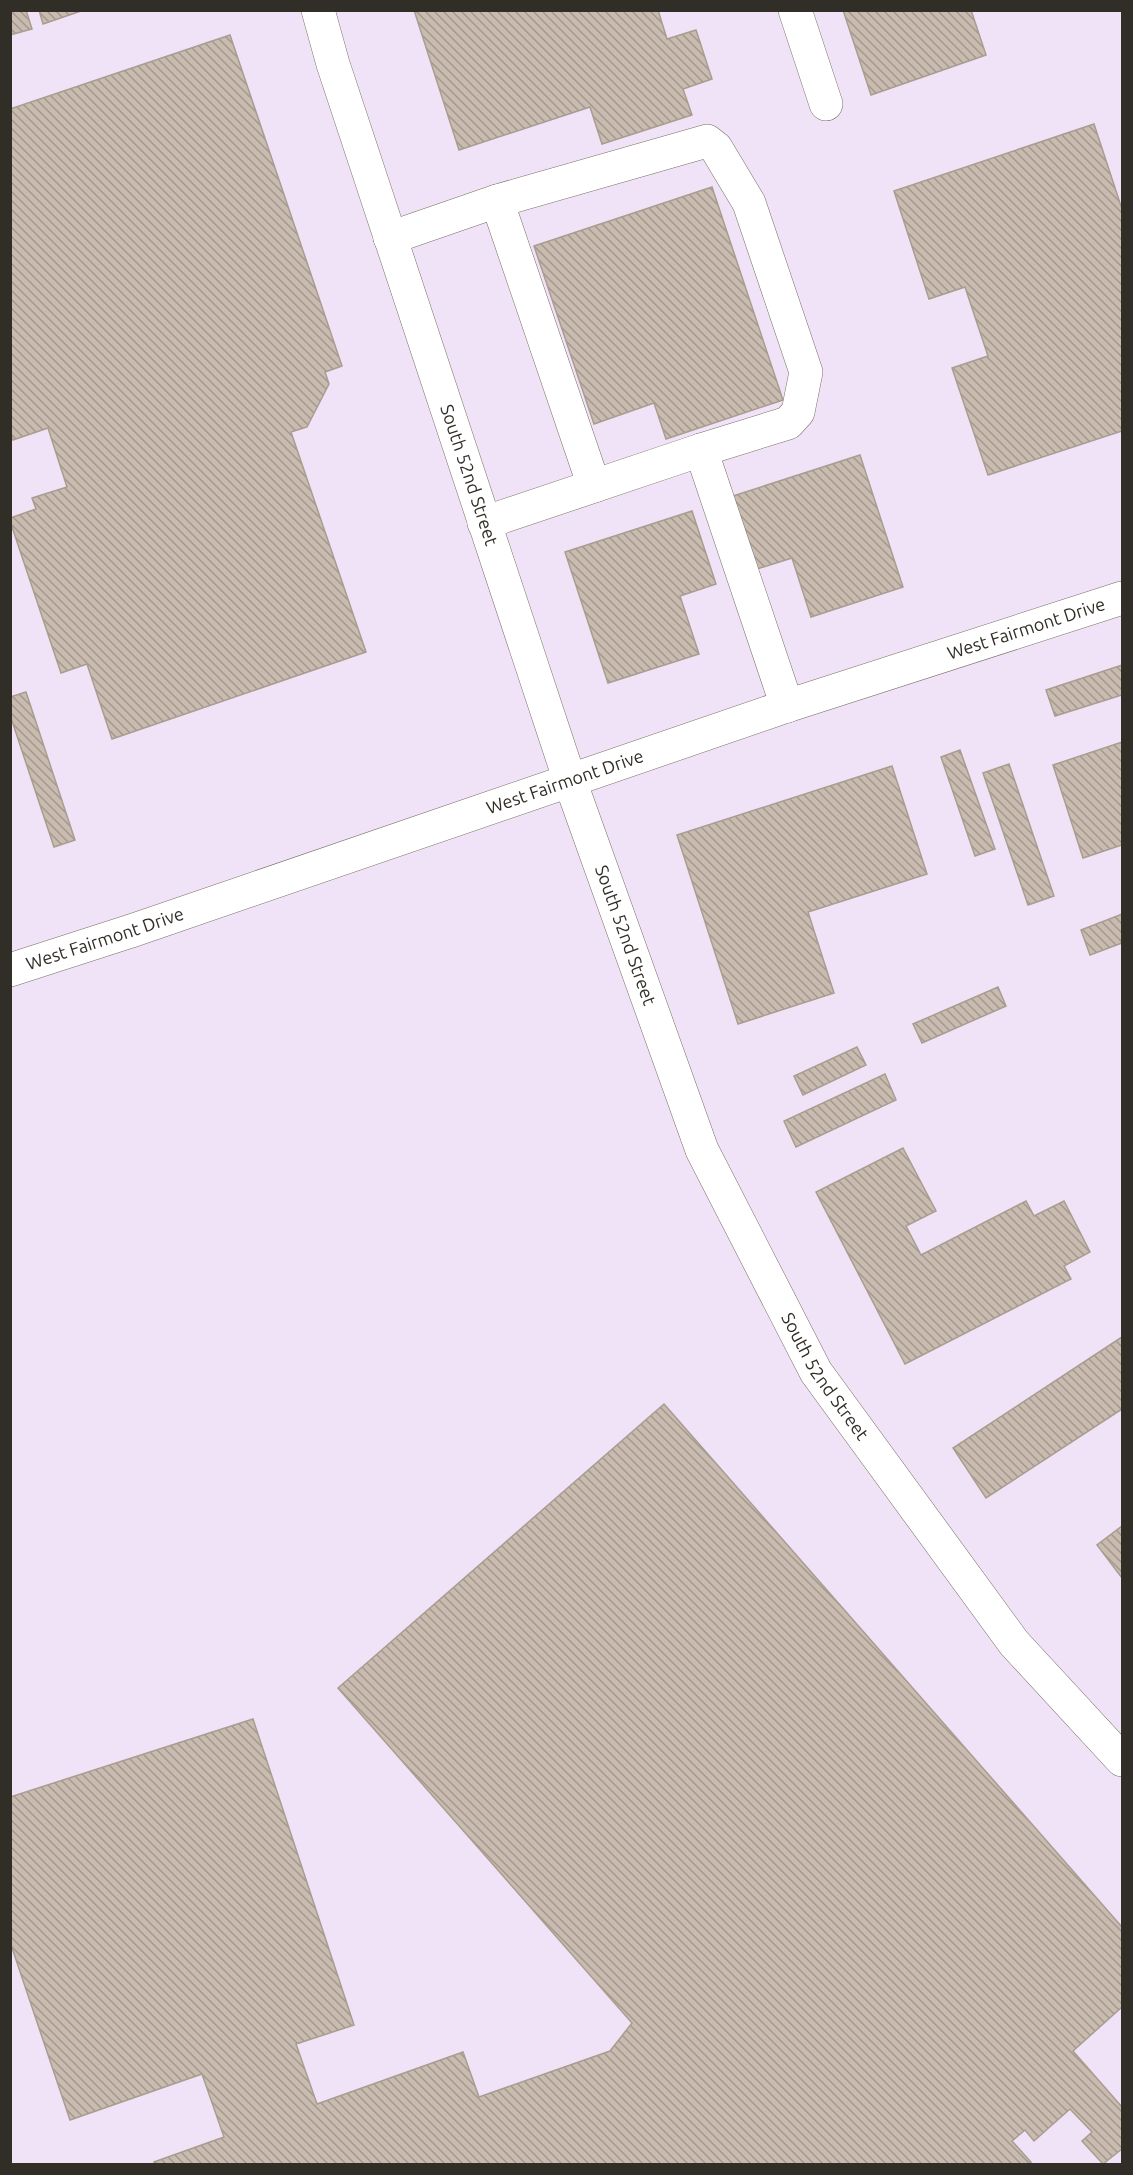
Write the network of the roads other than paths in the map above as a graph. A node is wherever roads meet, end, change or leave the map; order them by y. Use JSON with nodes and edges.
{"nodes":[{"id":1,"x":318,"y":10,"type":"edge"},
{"id":2,"x":795,"y":10,"type":"edge"},
{"id":3,"x":826,"y":104,"type":"dead end"},
{"id":4,"x":497,"y":201,"type":"junction"},
{"id":5,"x":390,"y":238,"type":"junction"},
{"id":6,"x":701,"y":450,"type":"junction"},
{"id":7,"x":594,"y":486,"type":"junction"},
{"id":8,"x":484,"y":523,"type":"junction"},
{"id":9,"x":1122,"y":598,"type":"edge"},
{"id":10,"x":788,"y":706,"type":"junction"},
{"id":11,"x":570,"y":781,"type":"junction"},
{"id":12,"x":10,"y":970,"type":"edge"},
{"id":13,"x":1122,"y":1760,"type":"edge"}],
"edges":[{"from":1,"to":5,"type":"street","name":"South 52nd Street"},
{"from":2,"to":3,"type":"street"},
{"from":4,"to":5,"type":"street"},
{"from":4,"to":6,"type":"street"},
{"from":4,"to":7,"type":"street"},
{"from":5,"to":8,"type":"street","name":"South 52nd Street"},
{"from":6,"to":7,"type":"street"},
{"from":6,"to":10,"type":"street"},
{"from":7,"to":8,"type":"street"},
{"from":8,"to":11,"type":"street","name":"South 52nd Street"},
{"from":9,"to":10,"type":"street","name":"West Fairmont Drive"},
{"from":10,"to":11,"type":"street","name":"West Fairmont Drive"},
{"from":11,"to":12,"type":"street","name":"West Fairmont Drive"},
{"from":11,"to":13,"type":"street","name":"South 52nd Street"}]}
